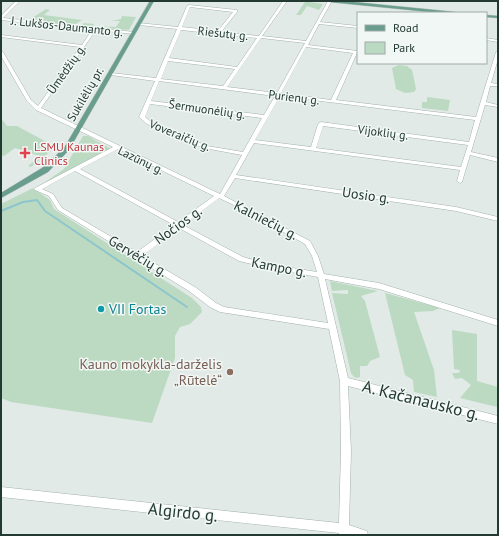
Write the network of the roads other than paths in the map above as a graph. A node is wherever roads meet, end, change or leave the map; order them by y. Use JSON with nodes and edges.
{"nodes":[{"id":1,"x":18,"y":1,"type":"edge"},
{"id":2,"x":152,"y":1,"type":"edge"},
{"id":3,"x":285,"y":1,"type":"edge"},
{"id":4,"x":330,"y":1,"type":"edge"},
{"id":5,"x":445,"y":12,"type":"edge"},
{"id":6,"x":487,"y":16,"type":"edge"},
{"id":7,"x":498,"y":17,"type":"edge"},
{"id":8,"x":1,"y":18,"type":"edge"},
{"id":9,"x":318,"y":23,"type":"junction"},
{"id":10,"x":139,"y":24,"type":"junction"},
{"id":11,"x":357,"y":27,"type":"edge"},
{"id":12,"x":180,"y":28,"type":"junction"},
{"id":13,"x":95,"y":29,"type":"junction"},
{"id":14,"x":219,"y":32,"type":"junction"},
{"id":15,"x":134,"y":33,"type":"junction"},
{"id":16,"x":1,"y":36,"type":"edge"},
{"id":17,"x":260,"y":37,"type":"junction"},
{"id":18,"x":487,"y":39,"type":"edge"},
{"id":19,"x":498,"y":41,"type":"edge"},
{"id":20,"x":306,"y":44,"type":"junction"},
{"id":21,"x":83,"y":46,"type":"junction"},
{"id":22,"x":1,"y":52,"type":"edge"},
{"id":23,"x":356,"y":52,"type":"edge"},
{"id":24,"x":498,"y":52,"type":"edge"},
{"id":25,"x":166,"y":59,"type":"junction"},
{"id":26,"x":487,"y":61,"type":"edge"},
{"id":27,"x":495,"y":62,"type":"junction"},
{"id":28,"x":238,"y":68,"type":"junction"},
{"id":29,"x":111,"y":74,"type":"junction"},
{"id":30,"x":157,"y":80,"type":"junction"},
{"id":31,"x":489,"y":84,"type":"junction"},
{"id":32,"x":498,"y":85,"type":"edge"},
{"id":33,"x":224,"y":88,"type":"junction"},
{"id":34,"x":278,"y":95,"type":"junction"},
{"id":35,"x":333,"y":101,"type":"junction"},
{"id":36,"x":148,"y":102,"type":"junction"},
{"id":37,"x":483,"y":102,"type":"junction"},
{"id":38,"x":498,"y":106,"type":"edge"},
{"id":39,"x":38,"y":110,"type":"junction"},
{"id":40,"x":265,"y":117,"type":"junction"},
{"id":41,"x":478,"y":119,"type":"junction"},
{"id":42,"x":79,"y":129,"type":"junction"},
{"id":43,"x":252,"y":141,"type":"junction"},
{"id":44,"x":471,"y":144,"type":"junction"},
{"id":45,"x":116,"y":148,"type":"junction"},
{"id":46,"x":313,"y":149,"type":"junction"},
{"id":47,"x":468,"y":153,"type":"junction"},
{"id":48,"x":245,"y":154,"type":"junction"},
{"id":49,"x":498,"y":160,"type":"edge"},
{"id":50,"x":75,"y":169,"type":"junction"},
{"id":51,"x":463,"y":169,"type":"junction"},
{"id":52,"x":233,"y":176,"type":"junction"},
{"id":53,"x":460,"y":181,"type":"dead end"},
{"id":54,"x":1,"y":196,"type":"edge"},
{"id":55,"x":220,"y":196,"type":"junction"},
{"id":56,"x":498,"y":218,"type":"edge"},
{"id":57,"x":177,"y":226,"type":"junction"},
{"id":58,"x":138,"y":255,"type":"junction"},
{"id":59,"x":321,"y":275,"type":"junction"},
{"id":60,"x":498,"y":322,"type":"edge"},
{"id":61,"x":332,"y":327,"type":"junction"},
{"id":62,"x":344,"y":380,"type":"junction"},
{"id":63,"x":498,"y":420,"type":"edge"},
{"id":64,"x":1,"y":492,"type":"edge"},
{"id":65,"x":345,"y":532,"type":"edge"},
{"id":66,"x":363,"y":535,"type":"edge"}],
"edges":[{"from":1,"to":8,"type":"street"},
{"from":2,"to":10,"type":"main road","name":"Sukilėlių pr."},
{"from":3,"to":17,"type":"street"},
{"from":4,"to":5,"type":"main road"},
{"from":4,"to":9,"type":"street","name":"Kalniečių g."},
{"from":6,"to":7,"type":"main road"},
{"from":8,"to":13,"type":"street","name":"J. Lukšos-Daumanto g."},
{"from":9,"to":11,"type":"street"},
{"from":9,"to":20,"type":"street","name":"Kalniečių g."},
{"from":10,"to":12,"type":"street","name":"Riešutų g."},
{"from":10,"to":15,"type":"main road","name":"Sukilėlių pr."},
{"from":12,"to":14,"type":"street","name":"Riešutų g."},
{"from":12,"to":14,"type":"street","name":"Voveraičių g."},
{"from":12,"to":25,"type":"street","name":"Voveraičių g."},
{"from":13,"to":15,"type":"street","name":"J. Lukšos-Daumanto g."},
{"from":13,"to":21,"type":"street","name":"Ūmėdžių g."},
{"from":14,"to":17,"type":"street","name":"Riešutų g."},
{"from":15,"to":29,"type":"main road","name":"Sukilėlių pr."},
{"from":16,"to":21,"type":"street"},
{"from":17,"to":20,"type":"street","name":"Riešutų g."},
{"from":17,"to":28,"type":"street"},
{"from":18,"to":19,"type":"street"},
{"from":20,"to":23,"type":"street","name":"Riešutų g."},
{"from":20,"to":34,"type":"street","name":"Kalniečių g."},
{"from":21,"to":39,"type":"street","name":"Ūmėdžių g."},
{"from":22,"to":39,"type":"street","name":"Lazūnų g."},
{"from":23,"to":35,"type":"street"},
{"from":24,"to":27,"type":"street"},
{"from":25,"to":28,"type":"street"},
{"from":25,"to":30,"type":"street","name":"Voveraičių g."},
{"from":26,"to":27,"type":"street"},
{"from":27,"to":31,"type":"street"},
{"from":28,"to":33,"type":"street"},
{"from":29,"to":30,"type":"street","name":"Purienų g."},
{"from":29,"to":42,"type":"main road","name":"Sukilėlių pr."},
{"from":30,"to":33,"type":"street","name":"Purienų g."},
{"from":30,"to":36,"type":"street","name":"Voveraičių g."},
{"from":31,"to":32,"type":"street"},
{"from":31,"to":37,"type":"street"},
{"from":33,"to":34,"type":"street","name":"Purienų g."},
{"from":34,"to":35,"type":"street","name":"Purienų g."},
{"from":34,"to":40,"type":"street","name":"Kalniečių g."},
{"from":35,"to":41,"type":"street","name":"Purienų g."},
{"from":36,"to":40,"type":"street","name":"Šermuonėlių g."},
{"from":36,"to":48,"type":"street","name":"Voveraičių g."},
{"from":37,"to":38,"type":"street"},
{"from":37,"to":41,"type":"street"},
{"from":39,"to":42,"type":"street","name":"Lazūnų g."},
{"from":40,"to":43,"type":"street","name":"Kalniečių g."},
{"from":41,"to":44,"type":"street"},
{"from":42,"to":45,"type":"street","name":"Lazūnų g."},
{"from":42,"to":54,"type":"main road","name":"Sukilėlių pr."},
{"from":43,"to":46,"type":"street","name":"Vijoklių g."},
{"from":43,"to":48,"type":"street","name":"Kalniečių g."},
{"from":44,"to":46,"type":"street","name":"Vijoklių g."},
{"from":44,"to":47,"type":"street"},
{"from":45,"to":50,"type":"street","name":"Gervėčių g."},
{"from":45,"to":55,"type":"street","name":"Lazūnų g."},
{"from":46,"to":51,"type":"street","name":"Vijoklių g."},
{"from":47,"to":49,"type":"street"},
{"from":47,"to":51,"type":"street"},
{"from":48,"to":52,"type":"street","name":"Kalniečių g."},
{"from":50,"to":57,"type":"street","name":"Kampo g."},
{"from":50,"to":58,"type":"street","name":"Gervėčių g."},
{"from":51,"to":53,"type":"street"},
{"from":52,"to":55,"type":"street","name":"Kalniečių g."},
{"from":52,"to":56,"type":"street","name":"Uosio g."},
{"from":55,"to":57,"type":"street","name":"Nočios g."},
{"from":55,"to":59,"type":"street","name":"Kalniečių g."},
{"from":57,"to":58,"type":"street","name":"Nočios g."},
{"from":57,"to":59,"type":"street","name":"Kampo g."},
{"from":58,"to":61,"type":"street","name":"Gervėčių g."},
{"from":59,"to":60,"type":"street","name":"Kampo g."},
{"from":59,"to":61,"type":"street","name":"Kalniečių g."},
{"from":61,"to":62,"type":"street","name":"Kalniečių g."},
{"from":62,"to":63,"type":"street","name":"A. Kačanausko g."},
{"from":62,"to":65,"type":"street","name":"Kalniečių g."},
{"from":64,"to":65,"type":"street","name":"Algirdo g."},
{"from":65,"to":66,"type":"street","name":"Algirdo g."}]}
